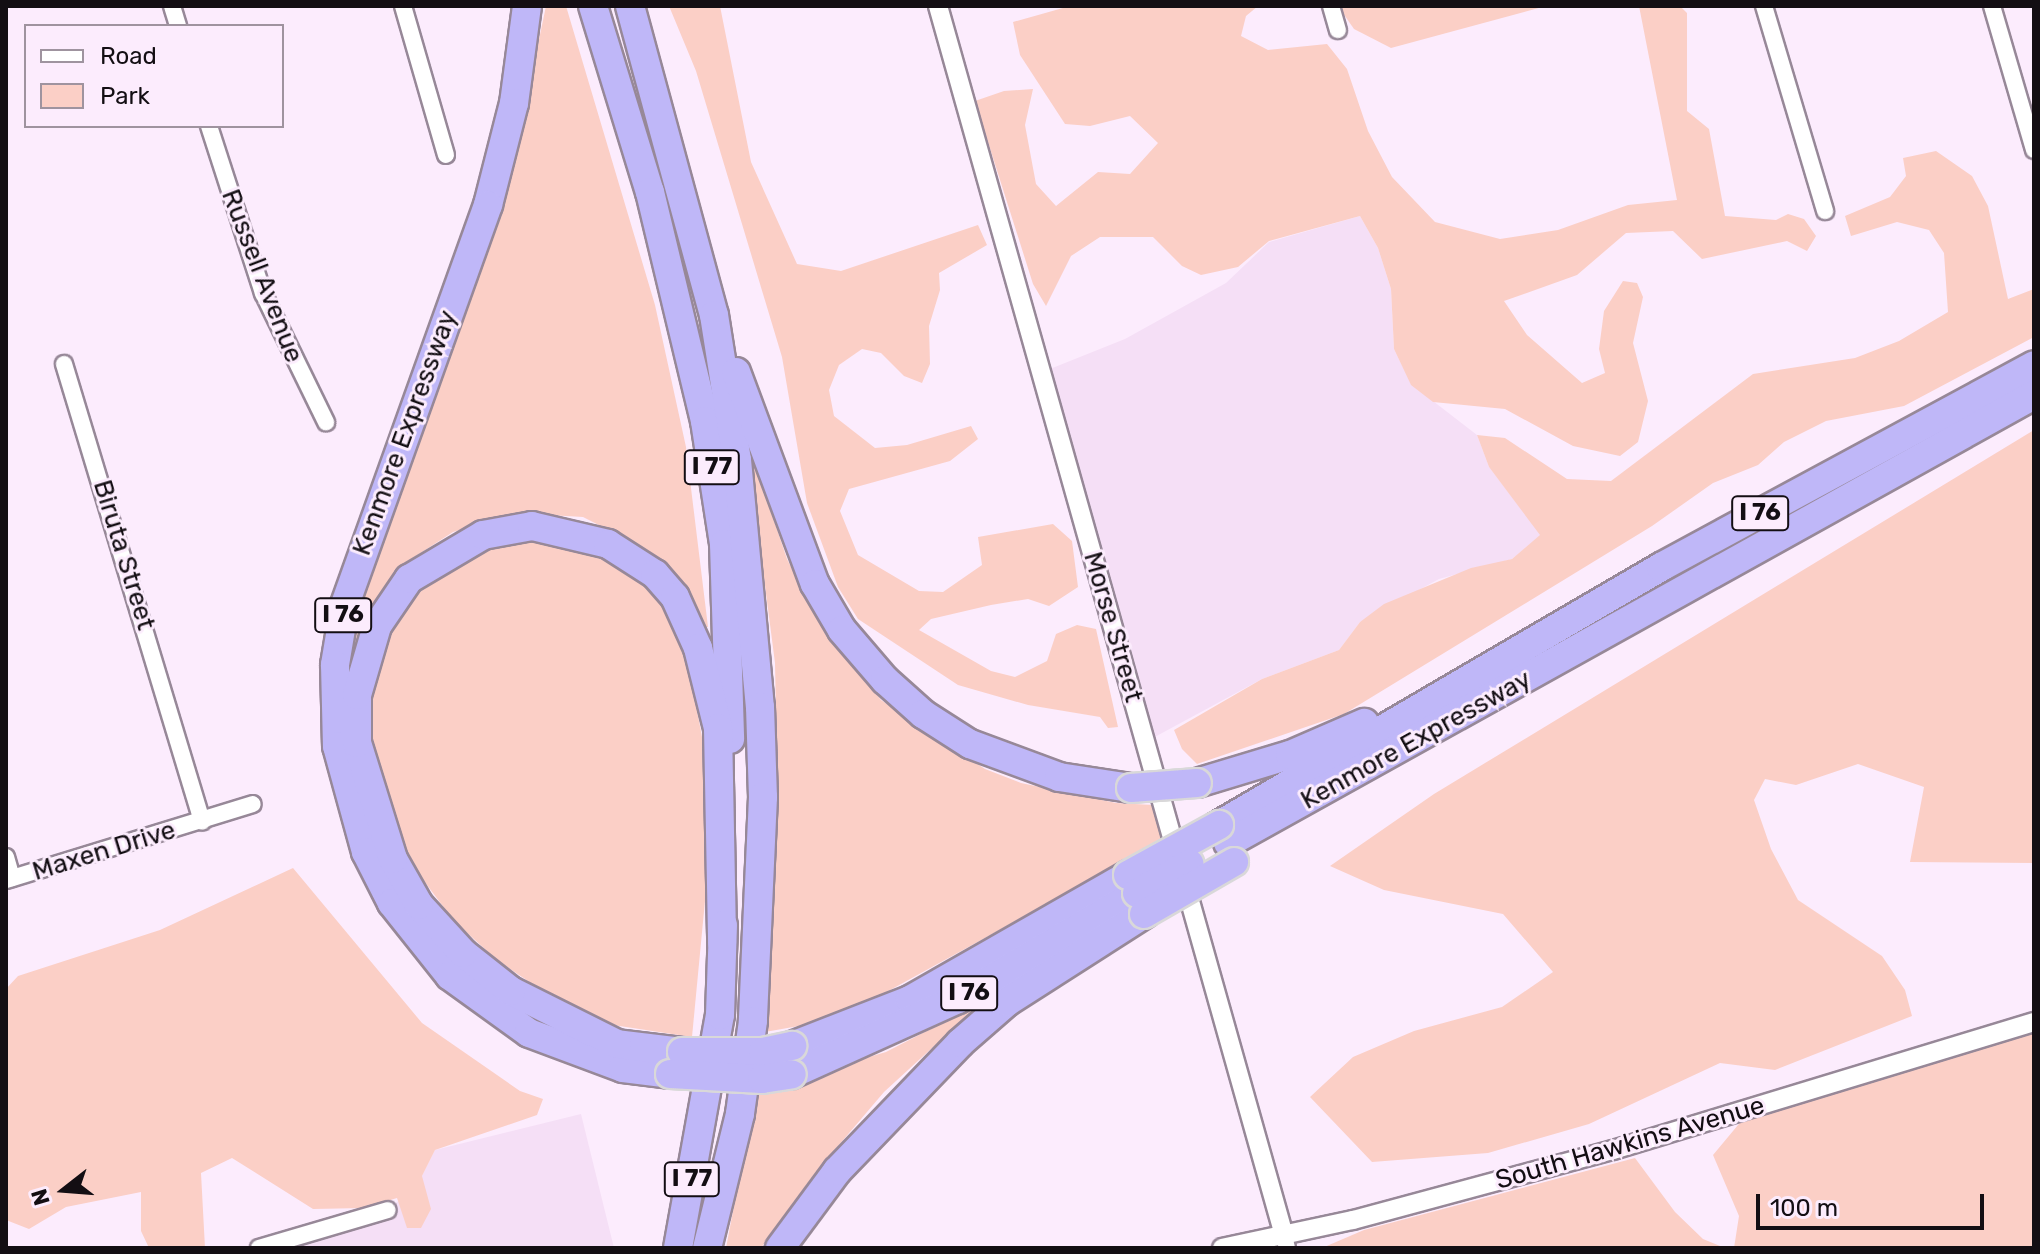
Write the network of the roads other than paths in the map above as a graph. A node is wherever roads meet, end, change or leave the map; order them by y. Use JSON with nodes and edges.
{"nodes":[{"id":1,"x":403,"y":6,"type":"edge"},
{"id":2,"x":527,"y":6,"type":"edge"},
{"id":3,"x":593,"y":6,"type":"edge"},
{"id":4,"x":630,"y":6,"type":"edge"},
{"id":5,"x":938,"y":6,"type":"edge"},
{"id":6,"x":1331,"y":6,"type":"edge"},
{"id":7,"x":1764,"y":6,"type":"edge"},
{"id":8,"x":1992,"y":6,"type":"edge"},
{"id":9,"x":1338,"y":30,"type":"dead end"},
{"id":10,"x":210,"y":128,"type":"edge"},
{"id":11,"x":2034,"y":150,"type":"edge"},
{"id":12,"x":446,"y":155,"type":"dead end"},
{"id":13,"x":1825,"y":211,"type":"dead end"},
{"id":14,"x":714,"y":315,"type":"junction"},
{"id":15,"x":64,"y":364,"type":"dead end"},
{"id":16,"x":2034,"y":365,"type":"edge"},
{"id":17,"x":2034,"y":395,"type":"edge"},
{"id":18,"x":326,"y":422,"type":"dead end"},
{"id":19,"x":1490,"y":667,"type":"junction"},
{"id":20,"x":180,"y":746,"type":"joint"},
{"id":21,"x":253,"y":804,"type":"dead end"},
{"id":22,"x":202,"y":822,"type":"junction"},
{"id":23,"x":1227,"y":843,"type":"junction"},
{"id":24,"x":6,"y":857,"type":"edge"},
{"id":25,"x":9,"y":879,"type":"edge"},
{"id":26,"x":1136,"y":894,"type":"junction"},
{"id":27,"x":722,"y":943,"type":"junction"},
{"id":28,"x":2034,"y":1022,"type":"edge"},
{"id":29,"x":676,"y":1063,"type":"junction"},
{"id":30,"x":388,"y":1210,"type":"dead end"},
{"id":31,"x":1285,"y":1240,"type":"edge"},
{"id":32,"x":259,"y":1248,"type":"edge"},
{"id":33,"x":678,"y":1248,"type":"edge"},
{"id":34,"x":707,"y":1248,"type":"edge"},
{"id":35,"x":780,"y":1248,"type":"edge"},
{"id":36,"x":1222,"y":1248,"type":"edge"}],
"edges":[{"from":1,"to":12,"type":"street"},
{"from":2,"to":29,"type":"highway","name":"Kenmore Expressway","number":"I 76"},
{"from":3,"to":27,"type":"highway","number":"I 77"},
{"from":4,"to":14,"type":"highway","number":"I 76"},
{"from":5,"to":31,"type":"street","name":"Morse Street"},
{"from":6,"to":9,"type":"street"},
{"from":7,"to":13,"type":"street"},
{"from":8,"to":11,"type":"street"},
{"from":10,"to":18,"type":"street","name":"Russell Avenue"},
{"from":14,"to":19,"type":"highway","number":"I 76","bridge":true},
{"from":14,"to":34,"type":"highway","number":"I 77"},
{"from":15,"to":20,"type":"street","name":"Biruta Street"},
{"from":16,"to":19,"type":"highway","name":"Kenmore Expressway","number":"I 76"},
{"from":17,"to":23,"type":"highway","number":"I 76"},
{"from":19,"to":23,"type":"highway"},
{"from":20,"to":22,"type":"street","name":"Maxen Drive"},
{"from":21,"to":22,"type":"street","name":"Maxen Drive"},
{"from":22,"to":25,"type":"street","name":"Maxen Drive"},
{"from":23,"to":26,"type":"highway","bridge":true},
{"from":23,"to":26,"type":"highway","bridge":true},
{"from":24,"to":25,"type":"street"},
{"from":26,"to":29,"type":"highway","number":"I 76","bridge":true},
{"from":26,"to":35,"type":"highway"},
{"from":27,"to":29,"type":"highway"},
{"from":27,"to":33,"type":"highway","number":"I 77"},
{"from":28,"to":31,"type":"street","name":"South Hawkins Avenue"},
{"from":30,"to":32,"type":"street"},
{"from":31,"to":36,"type":"street","name":"South Hawkins Avenue"}]}
